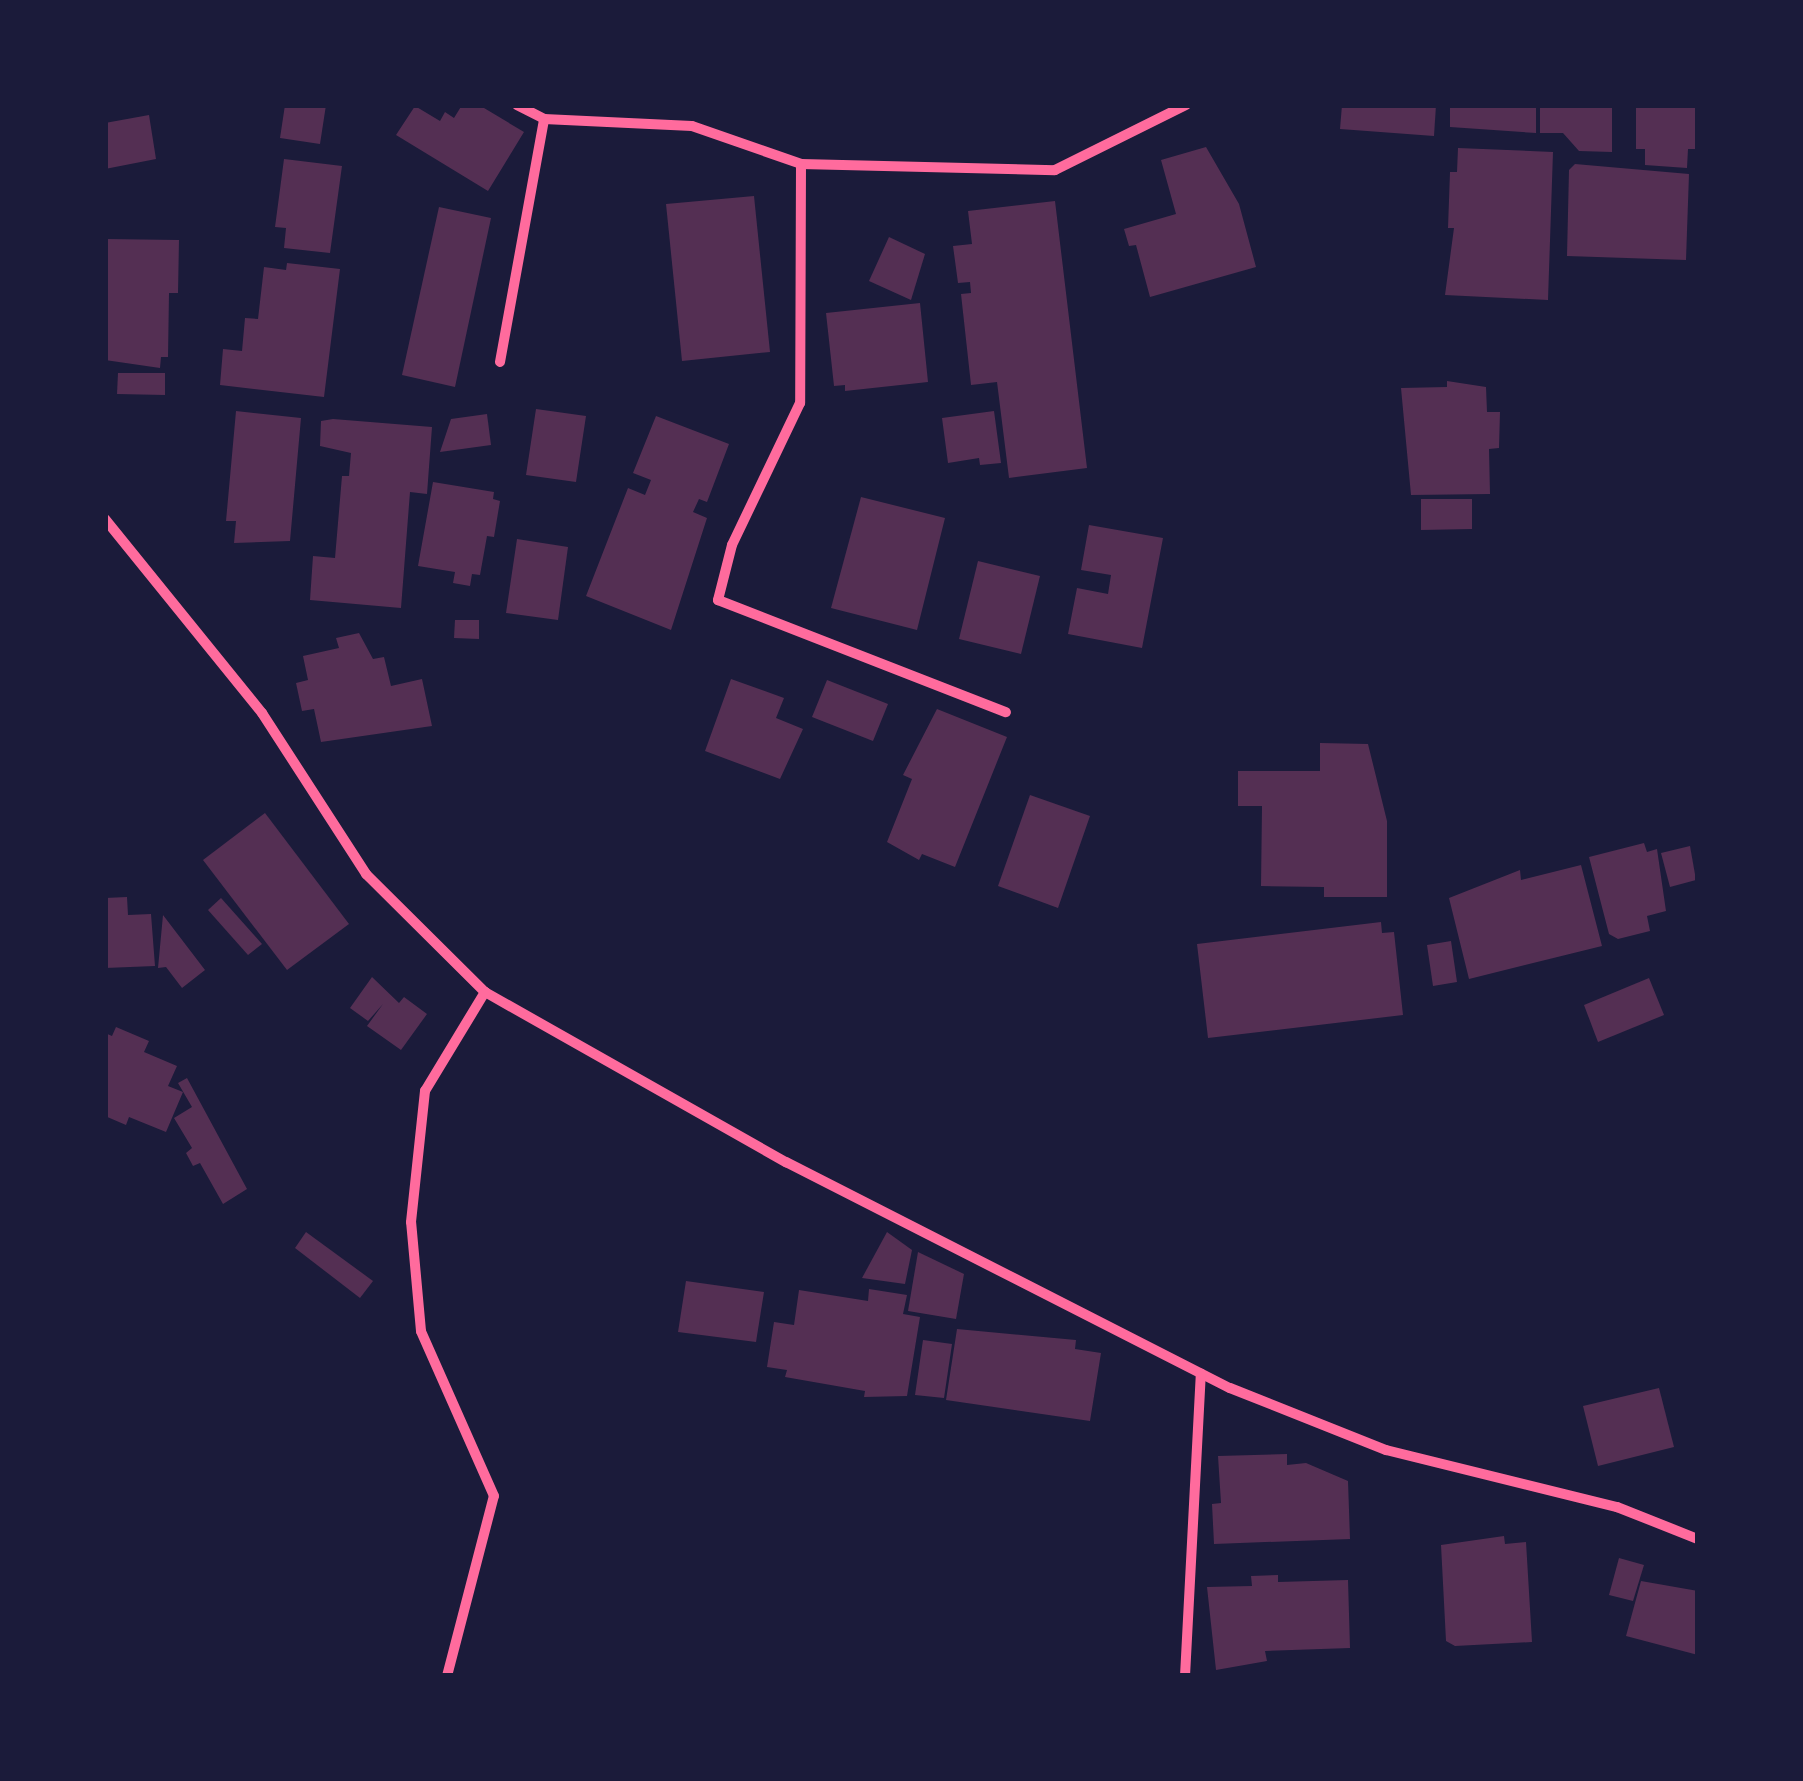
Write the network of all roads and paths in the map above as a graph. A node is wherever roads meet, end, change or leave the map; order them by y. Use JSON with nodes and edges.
{"nodes":[{"id":1,"x":517,"y":105,"type":"edge"},
{"id":2,"x":1186,"y":105,"type":"edge"},
{"id":3,"x":544,"y":119,"type":"junction"},
{"id":4,"x":801,"y":164,"type":"junction"},
{"id":5,"x":500,"y":362,"type":"dead end"},
{"id":6,"x":105,"y":518,"type":"edge"},
{"id":7,"x":1006,"y":712,"type":"dead end"},
{"id":8,"x":485,"y":992,"type":"junction"},
{"id":9,"x":1201,"y":1373,"type":"junction"},
{"id":10,"x":1698,"y":1539,"type":"edge"},
{"id":11,"x":447,"y":1676,"type":"edge"},
{"id":12,"x":1185,"y":1676,"type":"edge"}],
"edges":[{"from":1,"to":3,"type":"street"},
{"from":2,"to":4,"type":"street"},
{"from":3,"to":4,"type":"street"},
{"from":3,"to":5,"type":"street"},
{"from":4,"to":7,"type":"street"},
{"from":6,"to":8,"type":"street"},
{"from":8,"to":9,"type":"street"},
{"from":8,"to":11,"type":"street"},
{"from":9,"to":10,"type":"street"},
{"from":9,"to":12,"type":"street"}]}
